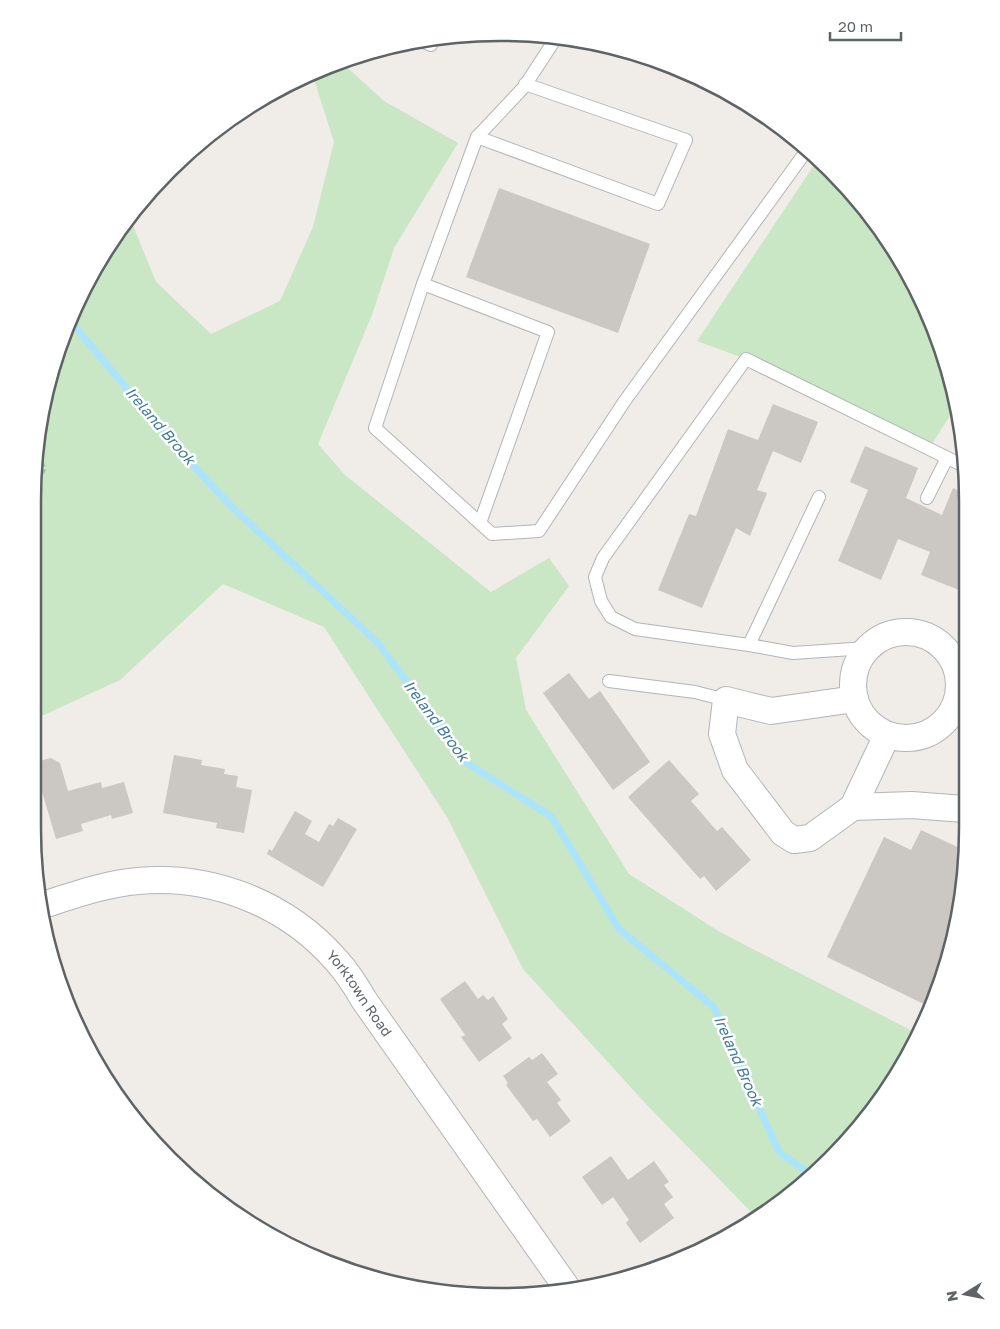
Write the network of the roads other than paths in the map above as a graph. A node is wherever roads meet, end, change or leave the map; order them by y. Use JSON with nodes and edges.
{"nodes":[{"id":1,"x":552,"y":44,"type":"edge"},
{"id":2,"x":526,"y":84,"type":"junction"},
{"id":3,"x":477,"y":137,"type":"junction"},
{"id":4,"x":803,"y":156,"type":"edge"},
{"id":5,"x":424,"y":284,"type":"junction"},
{"id":6,"x":947,"y":458,"type":"junction"},
{"id":7,"x":957,"y":463,"type":"edge"},
{"id":8,"x":819,"y":497,"type":"dead end"},
{"id":9,"x":927,"y":498,"type":"dead end"},
{"id":10,"x":480,"y":523,"type":"junction"},
{"id":11,"x":748,"y":645,"type":"junction"},
{"id":12,"x":868,"y":648,"type":"junction"},
{"id":13,"x":610,"y":680,"type":"dead end"},
{"id":14,"x":959,"y":681,"type":"edge"},
{"id":15,"x":855,"y":699,"type":"junction"},
{"id":16,"x":726,"y":700,"type":"junction"},
{"id":17,"x":959,"y":708,"type":"edge"},
{"id":18,"x":887,"y":735,"type":"junction"},
{"id":19,"x":853,"y":807,"type":"junction"},
{"id":20,"x":959,"y":809,"type":"edge"},
{"id":21,"x":47,"y":903,"type":"edge"},
{"id":22,"x":565,"y":1283,"type":"edge"}],
"edges":[{"from":1,"to":2,"type":"lane"},
{"from":2,"to":3,"type":"lane"},
{"from":2,"to":3,"type":"lane"},
{"from":3,"to":5,"type":"lane"},
{"from":4,"to":10,"type":"lane"},
{"from":5,"to":10,"type":"lane"},
{"from":5,"to":10,"type":"lane"},
{"from":6,"to":7,"type":"lane"},
{"from":6,"to":9,"type":"lane"},
{"from":6,"to":11,"type":"lane"},
{"from":8,"to":11,"type":"lane"},
{"from":11,"to":12,"type":"lane"},
{"from":12,"to":14,"type":"street"},
{"from":12,"to":15,"type":"street"},
{"from":13,"to":16,"type":"lane"},
{"from":15,"to":16,"type":"street"},
{"from":15,"to":18,"type":"street"},
{"from":16,"to":19,"type":"street"},
{"from":17,"to":18,"type":"street"},
{"from":18,"to":19,"type":"street"},
{"from":19,"to":20,"type":"street"},
{"from":21,"to":22,"type":"street","name":"Yorktown Road"}]}
